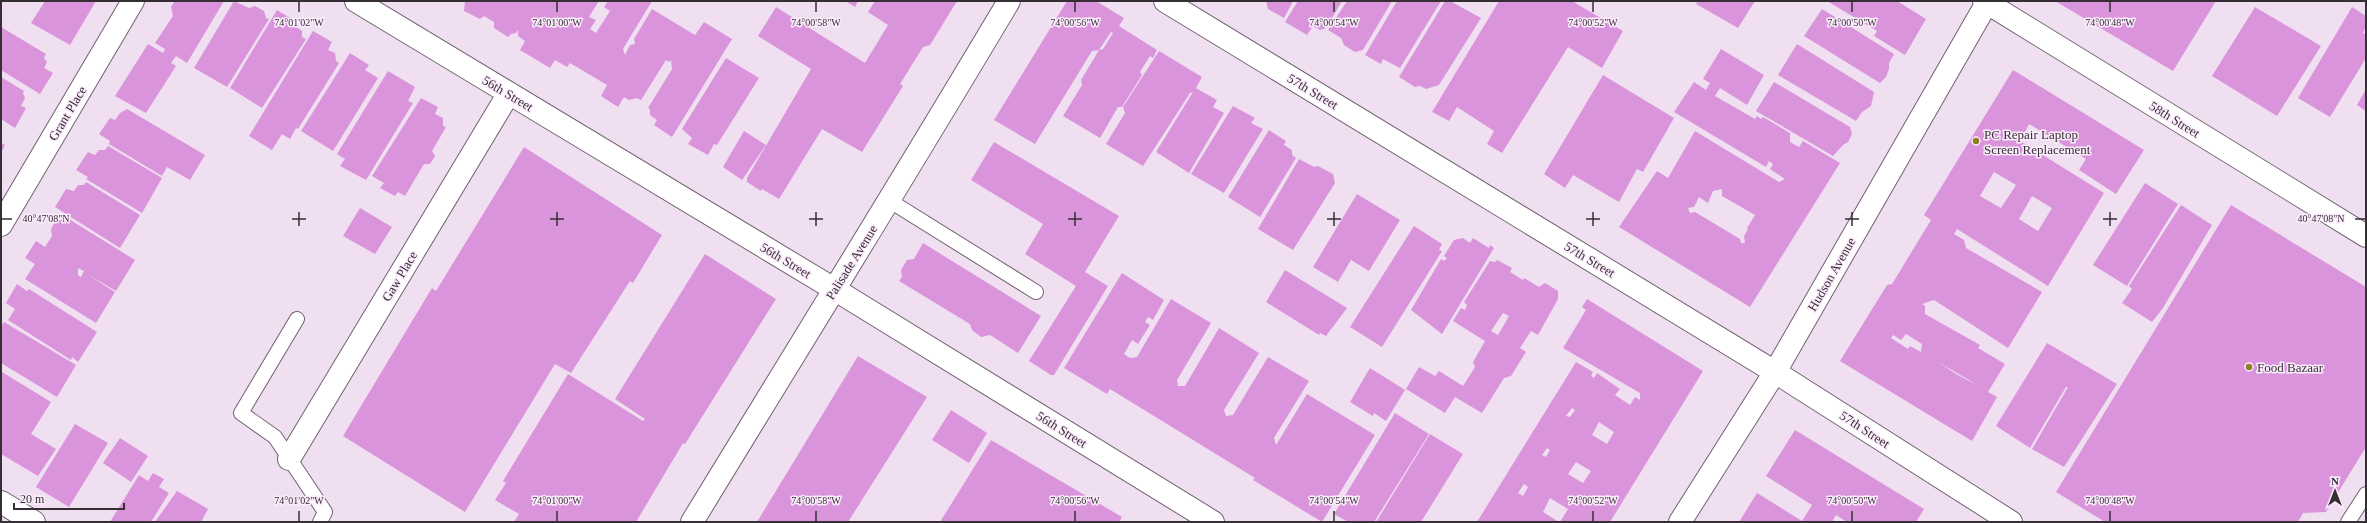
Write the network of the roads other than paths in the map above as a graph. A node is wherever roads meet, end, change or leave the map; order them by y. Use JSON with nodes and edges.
{"nodes":[{"id":1,"x":133,"y":1,"type":"edge"},
{"id":2,"x":356,"y":1,"type":"edge"},
{"id":3,"x":1009,"y":1,"type":"edge"},
{"id":4,"x":1165,"y":1,"type":"edge"},
{"id":5,"x":1986,"y":2,"type":"edge"},
{"id":6,"x":509,"y":93,"type":"junction"},
{"id":7,"x":890,"y":201,"type":"junction"},
{"id":8,"x":1,"y":225,"type":"edge"},
{"id":9,"x":2366,"y":236,"type":"edge"},
{"id":10,"x":834,"y":289,"type":"junction"},
{"id":11,"x":1036,"y":292,"type":"dead end"},
{"id":12,"x":297,"y":319,"type":"dead end"},
{"id":13,"x":1775,"y":372,"type":"junction"},
{"id":14,"x":290,"y":459,"type":"junction"},
{"id":15,"x":2366,"y":494,"type":"edge"},
{"id":16,"x":1,"y":502,"type":"edge"},
{"id":17,"x":34,"y":522,"type":"edge"},
{"id":18,"x":320,"y":522,"type":"edge"},
{"id":19,"x":692,"y":522,"type":"edge"},
{"id":20,"x":1213,"y":522,"type":"edge"},
{"id":21,"x":1680,"y":522,"type":"edge"},
{"id":22,"x":2011,"y":522,"type":"edge"},
{"id":23,"x":2348,"y":522,"type":"edge"}],
"edges":[{"from":1,"to":8,"type":"street","name":"Grant Place"},
{"from":2,"to":6,"type":"street","name":"56th Street"},
{"from":3,"to":7,"type":"street","name":"Palisade Avenue"},
{"from":4,"to":13,"type":"street","name":"57th Street"},
{"from":5,"to":9,"type":"street","name":"58th Street"},
{"from":5,"to":13,"type":"street","name":"Hudson Avenue"},
{"from":6,"to":10,"type":"street","name":"56th Street"},
{"from":6,"to":14,"type":"street","name":"Gaw Place"},
{"from":7,"to":10,"type":"street","name":"Palisade Avenue"},
{"from":7,"to":11,"type":"lane"},
{"from":10,"to":19,"type":"street","name":"Palisade Avenue"},
{"from":10,"to":20,"type":"street","name":"56th Street"},
{"from":12,"to":14,"type":"lane"},
{"from":13,"to":21,"type":"street","name":"Hudson Avenue"},
{"from":13,"to":22,"type":"street","name":"57th Street"},
{"from":14,"to":18,"type":"lane"},
{"from":15,"to":23,"type":"lane"},
{"from":16,"to":17,"type":"street"}]}
